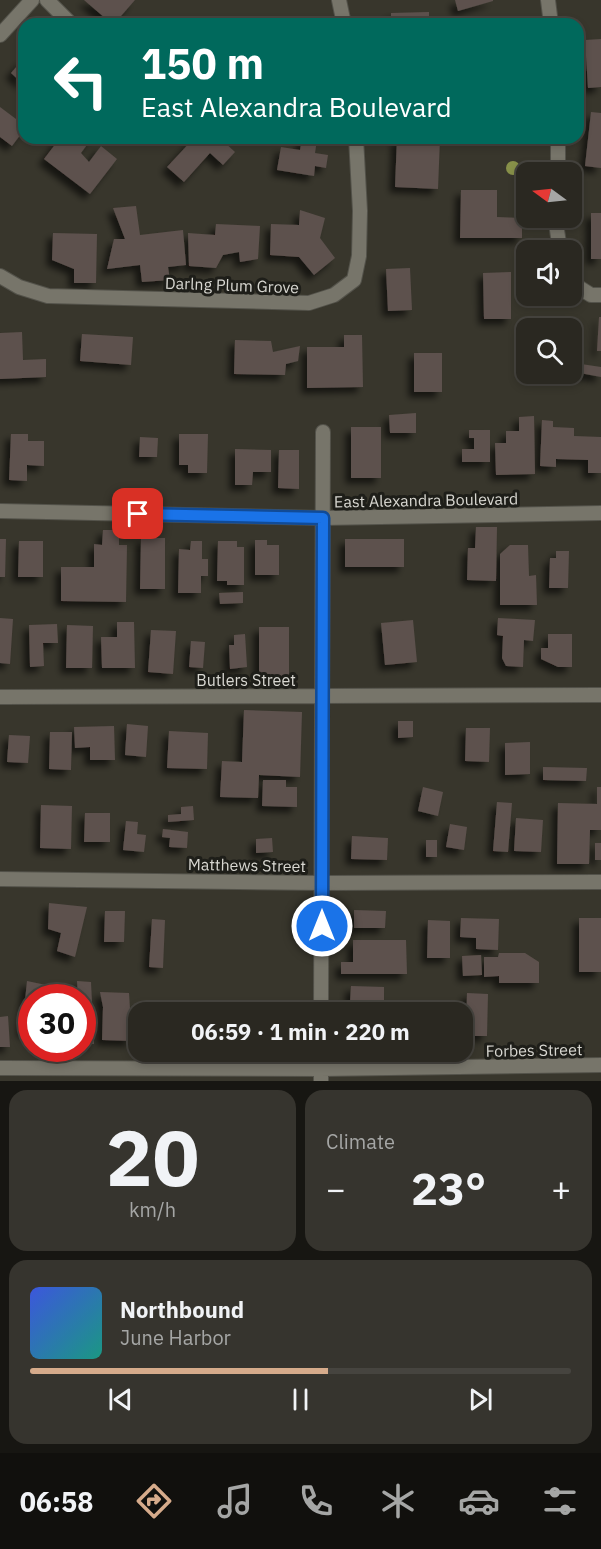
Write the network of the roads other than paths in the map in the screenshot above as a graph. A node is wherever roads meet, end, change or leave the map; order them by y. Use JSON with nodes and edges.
{"nodes":[{"id":1,"x":32,"y":0,"type":"edge"},
{"id":2,"x":47,"y":0,"type":"edge"},
{"id":3,"x":339,"y":0,"type":"edge"},
{"id":4,"x":548,"y":0,"type":"edge"},
{"id":5,"x":65,"y":18,"type":"edge"},
{"id":6,"x":343,"y":18,"type":"edge"},
{"id":7,"x":550,"y":18,"type":"edge"},
{"id":8,"x":0,"y":35,"type":"edge"},
{"id":9,"x":356,"y":144,"type":"edge"},
{"id":10,"x":558,"y":144,"type":"edge"},
{"id":11,"x":558,"y":162,"type":"edge"},
{"id":12,"x":0,"y":276,"type":"edge"},
{"id":13,"x":582,"y":289,"type":"edge"},
{"id":14,"x":601,"y":295,"type":"edge"},
{"id":15,"x":323,"y":432,"type":"dead end"},
{"id":16,"x":0,"y":512,"type":"edge"},
{"id":17,"x":601,"y":513,"type":"edge"},
{"id":18,"x":323,"y":518,"type":"junction"},
{"id":19,"x":601,"y":695,"type":"edge"},
{"id":20,"x":0,"y":697,"type":"edge"},
{"id":21,"x":322,"y":697,"type":"junction"},
{"id":22,"x":0,"y":879,"type":"edge"},
{"id":23,"x":601,"y":882,"type":"edge"},
{"id":24,"x":322,"y":883,"type":"junction"},
{"id":25,"x":321,"y":1002,"type":"edge"},
{"id":26,"x":601,"y":1065,"type":"edge"},
{"id":27,"x":0,"y":1068,"type":"edge"},
{"id":28,"x":321,"y":1075,"type":"edge"}],
"edges":[{"from":1,"to":8,"type":"street"},
{"from":2,"to":5,"type":"street"},
{"from":3,"to":6,"type":"street"},
{"from":4,"to":7,"type":"street"},
{"from":9,"to":12,"type":"street","name":"Darlng Plum Grove"},
{"from":10,"to":11,"type":"street"},
{"from":13,"to":14,"type":"street"},
{"from":15,"to":18,"type":"street"},
{"from":16,"to":18,"type":"street","name":"East Alexandra Boulevard"},
{"from":17,"to":18,"type":"street","name":"East Alexandra Boulevard"},
{"from":18,"to":21,"type":"street"},
{"from":19,"to":21,"type":"street","name":"Butlers Street"},
{"from":20,"to":21,"type":"street","name":"Butlers Street"},
{"from":21,"to":24,"type":"street"},
{"from":22,"to":24,"type":"street","name":"Matthews Street"},
{"from":23,"to":24,"type":"street","name":"Matthews Street"},
{"from":24,"to":25,"type":"street"},
{"from":26,"to":28,"type":"street","name":"Forbes Street"},
{"from":27,"to":28,"type":"street","name":"Forbes Street"}]}
